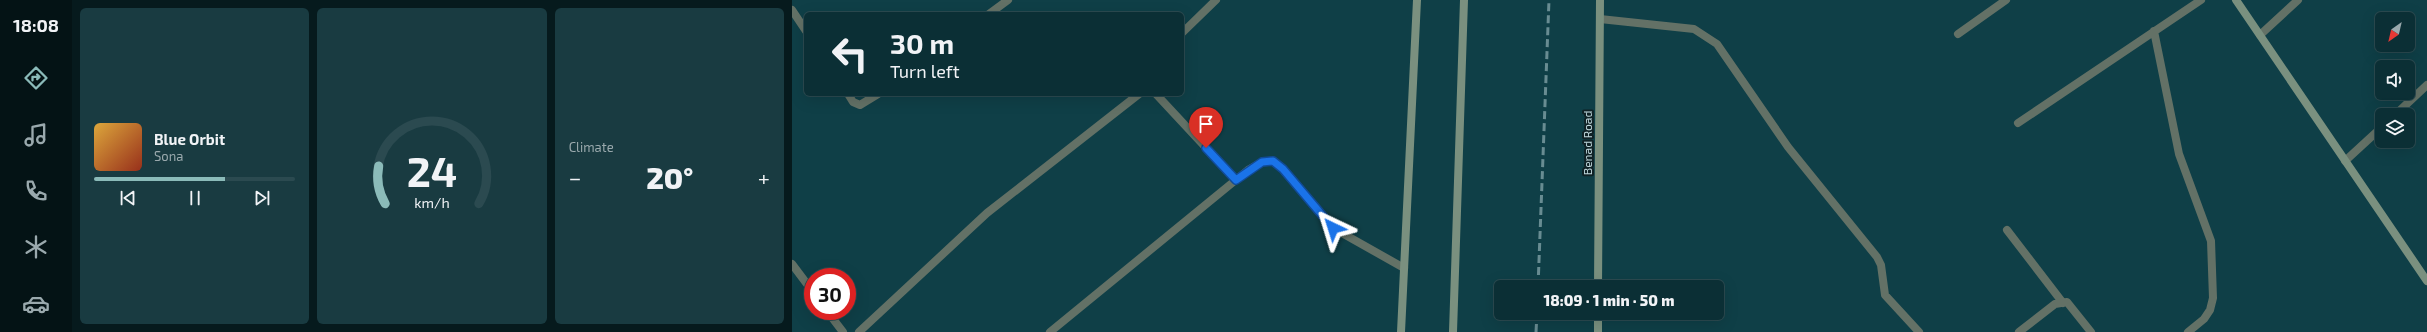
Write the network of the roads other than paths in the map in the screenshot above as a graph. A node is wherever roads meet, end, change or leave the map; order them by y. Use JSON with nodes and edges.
{"nodes":[{"id":1,"x":1008,"y":0,"type":"edge"},
{"id":2,"x":1216,"y":0,"type":"edge"},
{"id":3,"x":1417,"y":0,"type":"edge"},
{"id":4,"x":1464,"y":0,"type":"edge"},
{"id":5,"x":1600,"y":0,"type":"edge"},
{"id":6,"x":2006,"y":0,"type":"edge"},
{"id":7,"x":2201,"y":0,"type":"edge"},
{"id":8,"x":2236,"y":0,"type":"edge"},
{"id":9,"x":2298,"y":0,"type":"edge"},
{"id":10,"x":792,"y":10,"type":"edge"},
{"id":11,"x":992,"y":12,"type":"edge"},
{"id":12,"x":1600,"y":18,"type":"junction"},
{"id":13,"x":804,"y":28,"type":"edge"},
{"id":14,"x":1184,"y":31,"type":"edge"},
{"id":15,"x":2154,"y":32,"type":"junction"},
{"id":16,"x":1958,"y":34,"type":"dead end"},
{"id":17,"x":2260,"y":35,"type":"junction"},
{"id":18,"x":2427,"y":85,"type":"edge"},
{"id":19,"x":849,"y":96,"type":"edge"},
{"id":20,"x":874,"y":96,"type":"edge"},
{"id":21,"x":1136,"y":96,"type":"edge"},
{"id":22,"x":1158,"y":96,"type":"edge"},
{"id":23,"x":2402,"y":108,"type":"edge"},
{"id":24,"x":2018,"y":123,"type":"dead end"},
{"id":25,"x":2375,"y":133,"type":"edge"},
{"id":26,"x":2345,"y":161,"type":"junction"},
{"id":27,"x":1236,"y":180,"type":"junction"},
{"id":28,"x":2007,"y":230,"type":"dead end"},
{"id":29,"x":792,"y":264,"type":"edge"},
{"id":30,"x":1404,"y":268,"type":"junction"},
{"id":31,"x":804,"y":280,"type":"edge"},
{"id":32,"x":1598,"y":280,"type":"edge"},
{"id":33,"x":2427,"y":280,"type":"edge"},
{"id":34,"x":2063,"y":303,"type":"junction"},
{"id":35,"x":834,"y":320,"type":"edge"},
{"id":36,"x":1598,"y":320,"type":"edge"},
{"id":37,"x":843,"y":332,"type":"edge"},
{"id":38,"x":859,"y":332,"type":"edge"},
{"id":39,"x":1050,"y":332,"type":"edge"},
{"id":40,"x":1401,"y":332,"type":"edge"},
{"id":41,"x":1453,"y":332,"type":"edge"},
{"id":42,"x":1598,"y":332,"type":"edge"},
{"id":43,"x":1919,"y":332,"type":"edge"},
{"id":44,"x":2018,"y":332,"type":"edge"},
{"id":45,"x":2092,"y":332,"type":"edge"},
{"id":46,"x":2188,"y":332,"type":"edge"}],
"edges":[{"from":1,"to":11,"type":"street"},
{"from":2,"to":14,"type":"street"},
{"from":3,"to":30,"type":"street"},
{"from":4,"to":41,"type":"street"},
{"from":5,"to":12,"type":"street","name":"Benad Road"},
{"from":6,"to":16,"type":"street"},
{"from":7,"to":15,"type":"street"},
{"from":8,"to":17,"type":"street"},
{"from":9,"to":17,"type":"street"},
{"from":10,"to":13,"type":"street"},
{"from":12,"to":32,"type":"street","name":"Benad Road"},
{"from":12,"to":43,"type":"street"},
{"from":15,"to":24,"type":"street"},
{"from":15,"to":46,"type":"street"},
{"from":17,"to":26,"type":"street"},
{"from":18,"to":23,"type":"street"},
{"from":19,"to":20,"type":"street"},
{"from":21,"to":38,"type":"street"},
{"from":22,"to":27,"type":"street"},
{"from":25,"to":26,"type":"street"},
{"from":26,"to":33,"type":"street"},
{"from":27,"to":30,"type":"street"},
{"from":27,"to":39,"type":"street"},
{"from":28,"to":34,"type":"street"},
{"from":29,"to":31,"type":"street"},
{"from":30,"to":40,"type":"street"},
{"from":34,"to":44,"type":"street"},
{"from":34,"to":45,"type":"street"},
{"from":35,"to":37,"type":"street"},
{"from":36,"to":42,"type":"street"}]}
